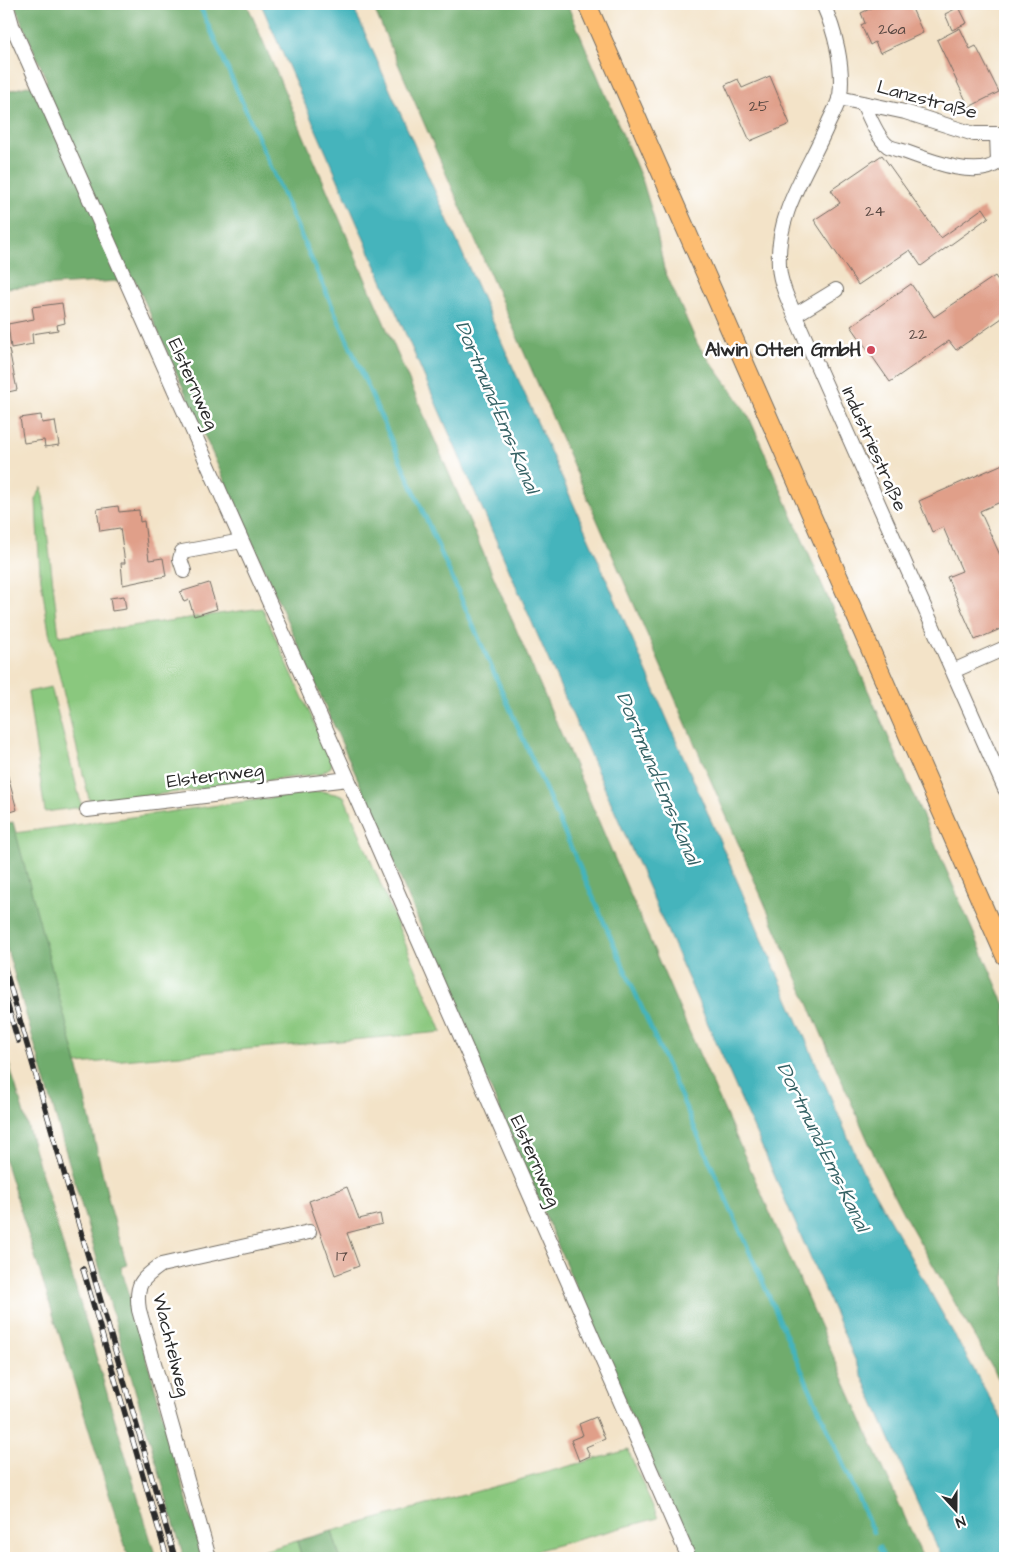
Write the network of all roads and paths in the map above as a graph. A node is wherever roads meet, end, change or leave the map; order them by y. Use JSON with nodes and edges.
{"nodes":[{"id":1,"x":6,"y":4,"type":"edge"},
{"id":2,"x":587,"y":4,"type":"edge"},
{"id":3,"x":823,"y":4,"type":"edge"},
{"id":4,"x":840,"y":98,"type":"junction"},
{"id":5,"x":863,"y":103,"type":"junction"},
{"id":6,"x":1001,"y":134,"type":"edge"},
{"id":7,"x":836,"y":290,"type":"dead end"},
{"id":8,"x":795,"y":315,"type":"junction"},
{"id":9,"x":242,"y":541,"type":"junction"},
{"id":10,"x":184,"y":571,"type":"dead end"},
{"id":11,"x":1005,"y":648,"type":"edge"},
{"id":12,"x":953,"y":671,"type":"junction"},
{"id":13,"x":348,"y":779,"type":"junction"},
{"id":14,"x":1005,"y":789,"type":"edge"},
{"id":15,"x":87,"y":810,"type":"dead end"},
{"id":16,"x":1005,"y":956,"type":"edge"},
{"id":17,"x":308,"y":1232,"type":"dead end"},
{"id":18,"x":209,"y":1558,"type":"edge"},
{"id":19,"x":689,"y":1558,"type":"edge"}],
"edges":[{"from":1,"to":9,"type":"street","name":"Elsternweg"},
{"from":2,"to":16,"type":"main road"},
{"from":3,"to":4,"type":"street","name":"Industriestraße"},
{"from":4,"to":5,"type":"street","name":"Lanzstraße"},
{"from":4,"to":8,"type":"street","name":"Industriestraße"},
{"from":5,"to":6,"type":"street","name":"Lanzstraße"},
{"from":5,"to":6,"type":"street"},
{"from":7,"to":8,"type":"street"},
{"from":8,"to":12,"type":"street","name":"Industriestraße"},
{"from":9,"to":10,"type":"street"},
{"from":9,"to":13,"type":"street","name":"Elsternweg"},
{"from":11,"to":12,"type":"street"},
{"from":12,"to":14,"type":"street","name":"Industriestraße"},
{"from":13,"to":15,"type":"street","name":"Elsternweg"},
{"from":13,"to":19,"type":"street","name":"Elsternweg"},
{"from":17,"to":18,"type":"street","name":"Wachtelweg"}]}
